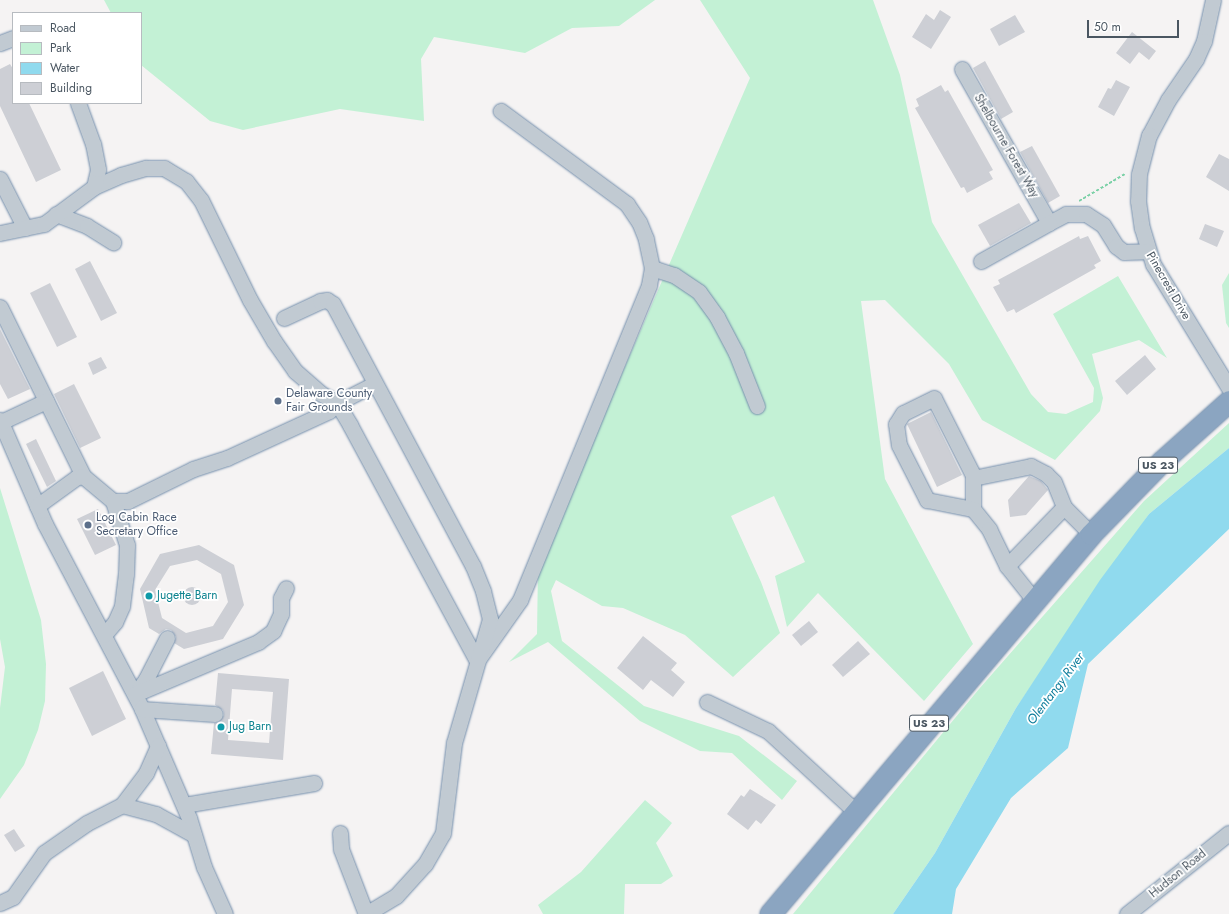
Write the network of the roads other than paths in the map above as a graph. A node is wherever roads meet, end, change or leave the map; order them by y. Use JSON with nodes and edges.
{"nodes":[{"id":1,"x":1213,"y":0,"type":"edge"},
{"id":2,"x":12,"y":38,"type":"edge"},
{"id":3,"x":0,"y":42,"type":"edge"},
{"id":4,"x":962,"y":69,"type":"dead end"},
{"id":5,"x":78,"y":104,"type":"edge"},
{"id":6,"x":501,"y":111,"type":"dead end"},
{"id":7,"x":0,"y":179,"type":"edge"},
{"id":8,"x":94,"y":188,"type":"junction"},
{"id":9,"x":56,"y":214,"type":"junction"},
{"id":10,"x":1049,"y":223,"type":"junction"},
{"id":11,"x":25,"y":228,"type":"junction"},
{"id":12,"x":0,"y":233,"type":"edge"},
{"id":13,"x":113,"y":242,"type":"dead end"},
{"id":14,"x":1147,"y":251,"type":"junction"},
{"id":15,"x":981,"y":261,"type":"dead end"},
{"id":16,"x":652,"y":268,"type":"junction"},
{"id":17,"x":0,"y":307,"type":"edge"},
{"id":18,"x":284,"y":318,"type":"dead end"},
{"id":19,"x":374,"y":384,"type":"junction"},
{"id":20,"x":1229,"y":388,"type":"edge"},
{"id":21,"x":46,"y":401,"type":"junction"},
{"id":22,"x":1229,"y":402,"type":"edge"},
{"id":23,"x":337,"y":403,"type":"junction"},
{"id":24,"x":757,"y":406,"type":"dead end"},
{"id":25,"x":0,"y":421,"type":"edge"},
{"id":26,"x":83,"y":476,"type":"junction"},
{"id":27,"x":973,"y":478,"type":"junction"},
{"id":28,"x":113,"y":501,"type":"junction"},
{"id":29,"x":37,"y":506,"type":"junction"},
{"id":30,"x":1064,"y":507,"type":"junction"},
{"id":31,"x":973,"y":509,"type":"junction"},
{"id":32,"x":1091,"y":534,"type":"junction"},
{"id":33,"x":1007,"y":566,"type":"junction"},
{"id":34,"x":286,"y":588,"type":"dead end"},
{"id":35,"x":1034,"y":600,"type":"junction"},
{"id":36,"x":104,"y":635,"type":"junction"},
{"id":37,"x":166,"y":638,"type":"dead end"},
{"id":38,"x":477,"y":661,"type":"junction"},
{"id":39,"x":135,"y":694,"type":"junction"},
{"id":40,"x":707,"y":702,"type":"dead end"},
{"id":41,"x":142,"y":709,"type":"junction"},
{"id":42,"x":214,"y":714,"type":"dead end"},
{"id":43,"x":158,"y":746,"type":"junction"},
{"id":44,"x":314,"y":783,"type":"dead end"},
{"id":45,"x":122,"y":805,"type":"junction"},
{"id":46,"x":184,"y":806,"type":"junction"},
{"id":47,"x":855,"y":811,"type":"junction"},
{"id":48,"x":340,"y":833,"type":"dead end"},
{"id":49,"x":1229,"y":833,"type":"edge"},
{"id":50,"x":194,"y":836,"type":"junction"},
{"id":51,"x":0,"y":903,"type":"edge"},
{"id":52,"x":225,"y":914,"type":"edge"},
{"id":53,"x":366,"y":914,"type":"edge"},
{"id":54,"x":770,"y":914,"type":"edge"},
{"id":55,"x":1128,"y":914,"type":"edge"}],
"edges":[{"from":1,"to":14,"type":"street","name":"Pinecrest Drive"},
{"from":2,"to":3,"type":"street"},
{"from":4,"to":10,"type":"street","name":"Shelbourne Forest Way"},
{"from":5,"to":8,"type":"street"},
{"from":6,"to":16,"type":"street"},
{"from":7,"to":11,"type":"street"},
{"from":8,"to":9,"type":"street"},
{"from":8,"to":23,"type":"street"},
{"from":9,"to":11,"type":"street"},
{"from":9,"to":13,"type":"street"},
{"from":10,"to":14,"type":"street"},
{"from":10,"to":15,"type":"street"},
{"from":11,"to":12,"type":"street"},
{"from":14,"to":20,"type":"street","name":"Pinecrest Drive"},
{"from":16,"to":24,"type":"street"},
{"from":16,"to":38,"type":"street"},
{"from":17,"to":21,"type":"street"},
{"from":18,"to":19,"type":"street"},
{"from":19,"to":23,"type":"street"},
{"from":19,"to":38,"type":"street"},
{"from":21,"to":25,"type":"street"},
{"from":21,"to":26,"type":"street"},
{"from":22,"to":32,"type":"highway","number":"US 23"},
{"from":23,"to":28,"type":"street"},
{"from":23,"to":38,"type":"street"},
{"from":25,"to":29,"type":"street"},
{"from":26,"to":28,"type":"street"},
{"from":26,"to":29,"type":"street"},
{"from":27,"to":30,"type":"street"},
{"from":27,"to":31,"type":"street"},
{"from":27,"to":31,"type":"street"},
{"from":28,"to":36,"type":"street"},
{"from":29,"to":36,"type":"street"},
{"from":30,"to":32,"type":"street"},
{"from":30,"to":33,"type":"street"},
{"from":31,"to":33,"type":"street"},
{"from":32,"to":35,"type":"highway","number":"US 23"},
{"from":33,"to":35,"type":"street"},
{"from":34,"to":39,"type":"street"},
{"from":35,"to":47,"type":"highway","number":"US 23"},
{"from":36,"to":39,"type":"street"},
{"from":37,"to":39,"type":"street"},
{"from":38,"to":53,"type":"street"},
{"from":39,"to":41,"type":"street"},
{"from":40,"to":47,"type":"street"},
{"from":41,"to":42,"type":"street"},
{"from":41,"to":43,"type":"street"},
{"from":43,"to":45,"type":"street"},
{"from":43,"to":46,"type":"street"},
{"from":44,"to":46,"type":"street"},
{"from":45,"to":50,"type":"street"},
{"from":45,"to":51,"type":"street"},
{"from":46,"to":50,"type":"street"},
{"from":47,"to":54,"type":"highway","number":"US 23"},
{"from":48,"to":53,"type":"street"},
{"from":49,"to":55,"type":"street","name":"Hudson Road"},
{"from":50,"to":52,"type":"street"}]}
